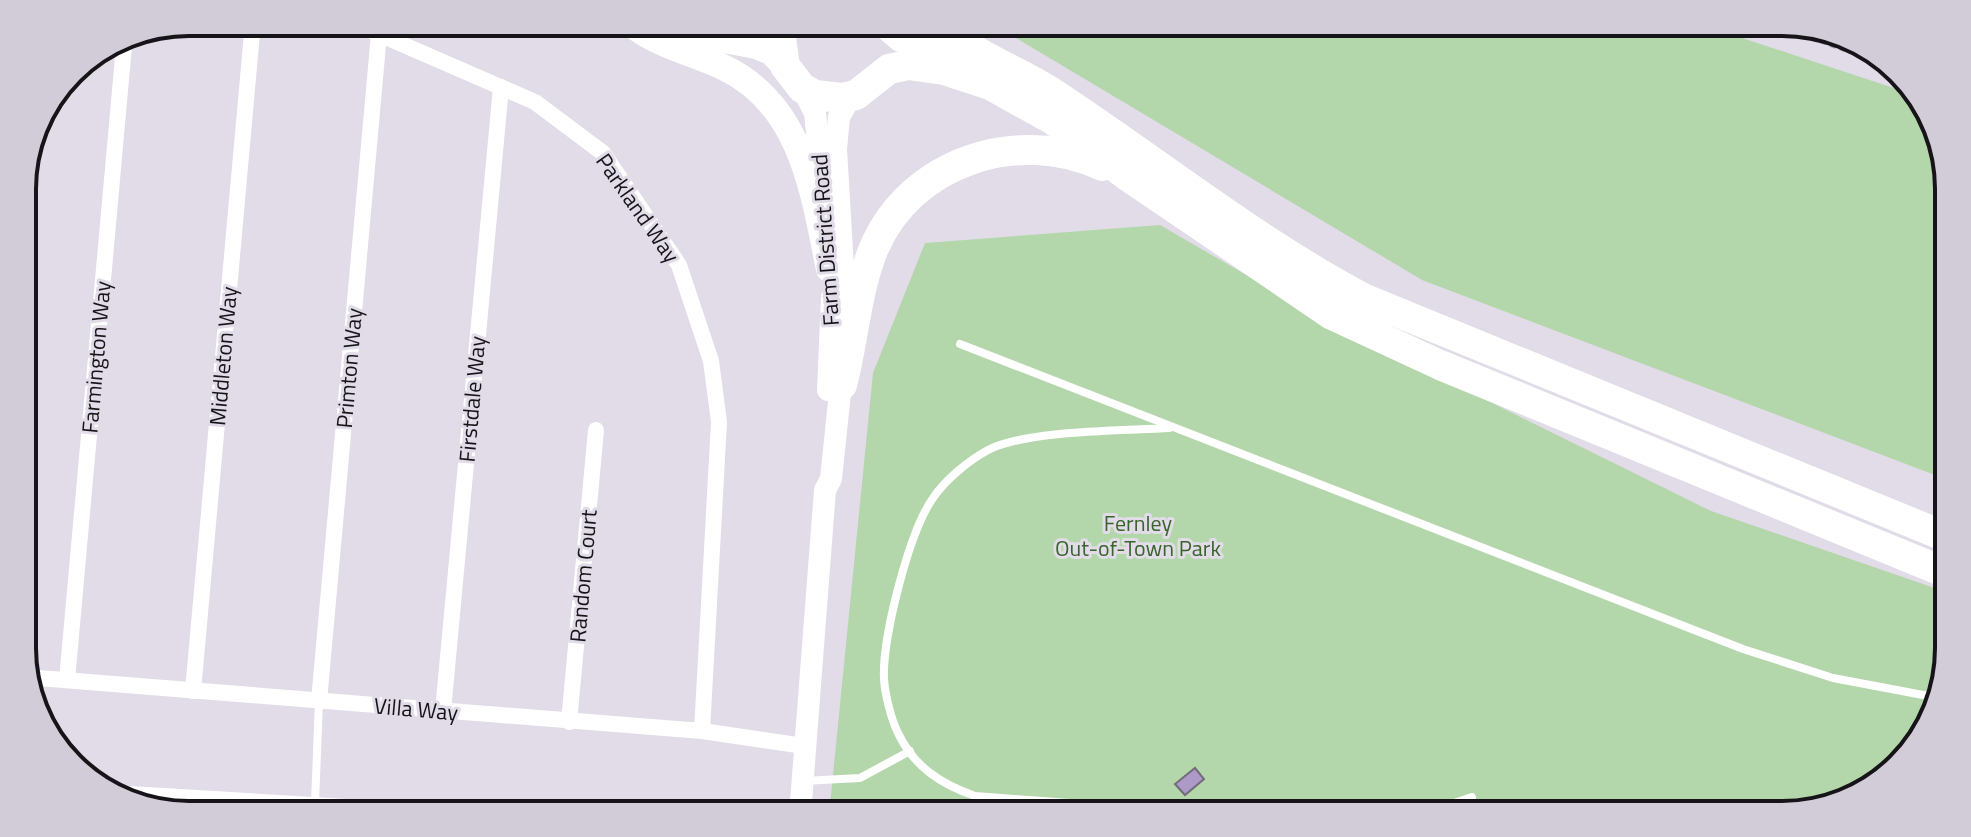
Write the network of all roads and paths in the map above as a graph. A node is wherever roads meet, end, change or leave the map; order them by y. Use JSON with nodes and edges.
{"nodes":[{"id":1,"x":252,"y":36,"type":"edge"},
{"id":2,"x":379,"y":36,"type":"edge"},
{"id":3,"x":384,"y":36,"type":"edge"},
{"id":4,"x":651,"y":36,"type":"edge"},
{"id":5,"x":703,"y":36,"type":"edge"},
{"id":6,"x":782,"y":36,"type":"edge"},
{"id":7,"x":887,"y":36,"type":"edge"},
{"id":8,"x":900,"y":36,"type":"edge"},
{"id":9,"x":954,"y":36,"type":"edge"},
{"id":10,"x":1813,"y":39,"type":"edge"},
{"id":11,"x":124,"y":51,"type":"edge"},
{"id":12,"x":1851,"y":53,"type":"edge"},
{"id":13,"x":999,"y":65,"type":"junction"},
{"id":14,"x":794,"y":77,"type":"junction"},
{"id":15,"x":867,"y":86,"type":"junction"},
{"id":16,"x":501,"y":87,"type":"junction"},
{"id":17,"x":1126,"y":175,"type":"junction"},
{"id":18,"x":829,"y":269,"type":"junction"},
{"id":19,"x":960,"y":344,"type":"dead end"},
{"id":20,"x":1440,"y":365,"type":"junction"},
{"id":21,"x":842,"y":385,"type":"junction"},
{"id":22,"x":1590,"y":391,"type":"junction"},
{"id":23,"x":1173,"y":427,"type":"junction"},
{"id":24,"x":596,"y":430,"type":"dead end"},
{"id":25,"x":825,"y":490,"type":"junction"},
{"id":26,"x":1935,"y":532,"type":"edge"},
{"id":27,"x":1935,"y":568,"type":"edge"},
{"id":28,"x":39,"y":678,"type":"edge"},
{"id":29,"x":67,"y":680,"type":"junction"},
{"id":30,"x":193,"y":691,"type":"junction"},
{"id":31,"x":1927,"y":696,"type":"edge"},
{"id":32,"x":319,"y":701,"type":"junction"},
{"id":33,"x":443,"y":711,"type":"junction"},
{"id":34,"x":569,"y":722,"type":"junction"},
{"id":35,"x":702,"y":731,"type":"junction"},
{"id":36,"x":804,"y":746,"type":"junction"},
{"id":37,"x":910,"y":751,"type":"junction"},
{"id":38,"x":802,"y":781,"type":"junction"},
{"id":39,"x":145,"y":795,"type":"edge"},
{"id":40,"x":1472,"y":797,"type":"dead end"},
{"id":41,"x":275,"y":801,"type":"edge"},
{"id":42,"x":315,"y":801,"type":"edge"},
{"id":43,"x":801,"y":801,"type":"edge"},
{"id":44,"x":1042,"y":801,"type":"edge"},
{"id":45,"x":1460,"y":801,"type":"edge"}],
"edges":[{"from":1,"to":30,"type":"street","name":"Middleton Way"},
{"from":2,"to":32,"type":"street","name":"Primton Way"},
{"from":3,"to":16,"type":"street","name":"Parkland Way"},
{"from":4,"to":18,"type":"main road"},
{"from":5,"to":14,"type":"main road"},
{"from":6,"to":14,"type":"highway"},
{"from":7,"to":15,"type":"highway"},
{"from":8,"to":13,"type":"highway"},
{"from":9,"to":13,"type":"highway"},
{"from":10,"to":12,"type":"path"},
{"from":11,"to":29,"type":"street","name":"Farmington Way"},
{"from":13,"to":22,"type":"highway"},
{"from":14,"to":15,"type":"highway"},
{"from":14,"to":18,"type":"main road","name":"Farm District Road"},
{"from":15,"to":17,"type":"highway"},
{"from":15,"to":21,"type":"main road","name":"Farm District Road"},
{"from":16,"to":33,"type":"street","name":"Firstdale Way"},
{"from":16,"to":35,"type":"street","name":"Parkland Way"},
{"from":17,"to":20,"type":"highway"},
{"from":17,"to":21,"type":"highway"},
{"from":18,"to":25,"type":"main road","name":"Farm District Road"},
{"from":19,"to":23,"type":"lane"},
{"from":20,"to":22,"type":"highway"},
{"from":20,"to":27,"type":"highway"},
{"from":21,"to":25,"type":"main road","name":"Farm District Road"},
{"from":22,"to":26,"type":"highway"},
{"from":23,"to":31,"type":"lane"},
{"from":23,"to":37,"type":"lane"},
{"from":24,"to":34,"type":"street","name":"Random Court"},
{"from":25,"to":36,"type":"main road","name":"Farm District Road"},
{"from":28,"to":29,"type":"street","name":"Villa Way"},
{"from":29,"to":30,"type":"street","name":"Villa Way"},
{"from":30,"to":32,"type":"street","name":"Villa Way"},
{"from":32,"to":33,"type":"street","name":"Villa Way"},
{"from":32,"to":42,"type":"lane"},
{"from":33,"to":34,"type":"street","name":"Villa Way"},
{"from":34,"to":35,"type":"street","name":"Villa Way"},
{"from":35,"to":36,"type":"street","name":"Villa Way"},
{"from":36,"to":38,"type":"main road","name":"Farm District Road"},
{"from":37,"to":38,"type":"lane"},
{"from":37,"to":44,"type":"lane"},
{"from":38,"to":43,"type":"main road","name":"Farm District Road"},
{"from":39,"to":41,"type":"street"},
{"from":40,"to":45,"type":"lane"}]}
